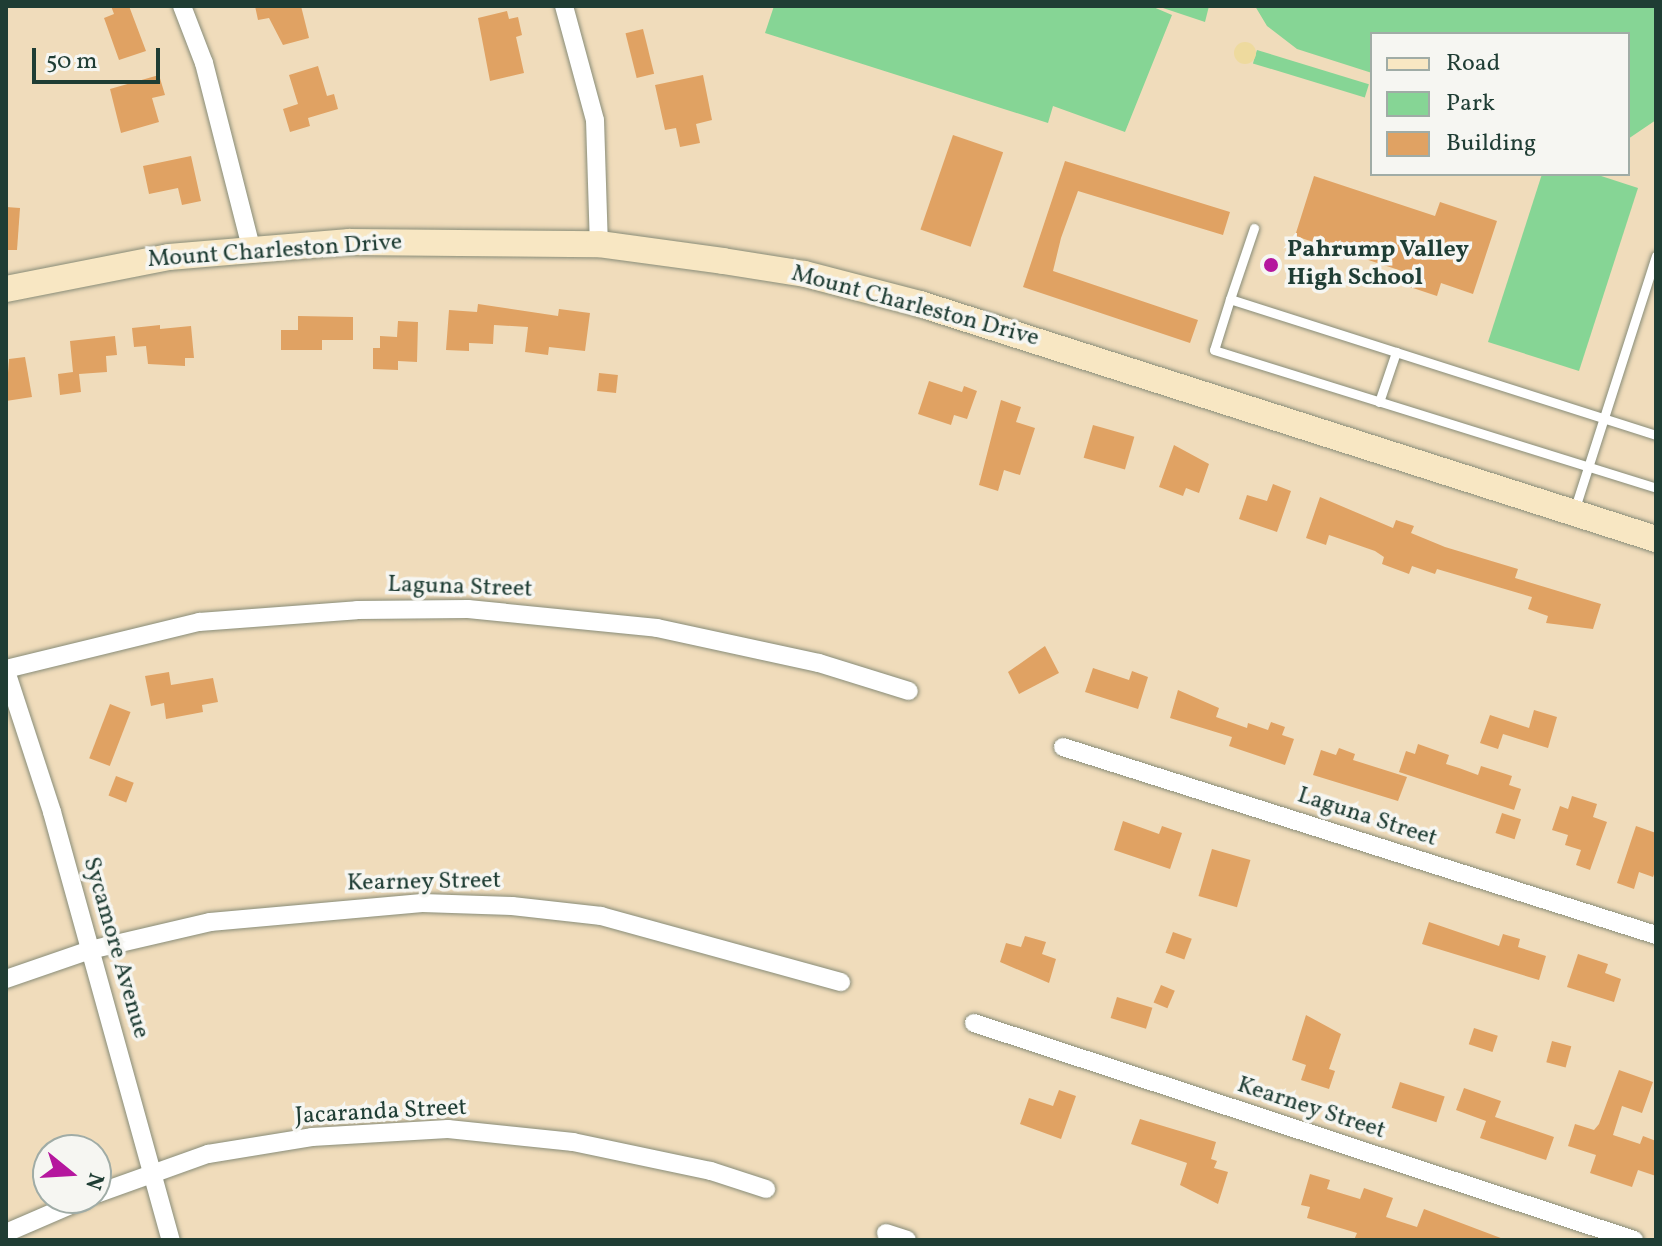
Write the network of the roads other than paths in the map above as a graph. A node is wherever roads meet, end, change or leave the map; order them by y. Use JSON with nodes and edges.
{"nodes":[{"id":1,"x":182,"y":6,"type":"edge"},
{"id":2,"x":564,"y":6,"type":"edge"},
{"id":3,"x":1254,"y":228,"type":"dead end"},
{"id":4,"x":599,"y":244,"type":"junction"},
{"id":5,"x":251,"y":248,"type":"junction"},
{"id":6,"x":1656,"y":256,"type":"edge"},
{"id":7,"x":6,"y":289,"type":"edge"},
{"id":8,"x":1230,"y":299,"type":"junction"},
{"id":9,"x":1396,"y":352,"type":"junction"},
{"id":10,"x":1379,"y":402,"type":"junction"},
{"id":11,"x":1604,"y":419,"type":"junction"},
{"id":12,"x":1656,"y":435,"type":"edge"},
{"id":13,"x":1589,"y":466,"type":"junction"},
{"id":14,"x":1656,"y":488,"type":"edge"},
{"id":15,"x":1574,"y":511,"type":"junction"},
{"id":16,"x":1656,"y":539,"type":"edge"},
{"id":17,"x":6,"y":670,"type":"edge"},
{"id":18,"x":909,"y":691,"type":"dead end"},
{"id":19,"x":1063,"y":747,"type":"dead end"},
{"id":20,"x":1656,"y":935,"type":"edge"},
{"id":21,"x":90,"y":950,"type":"junction"},
{"id":22,"x":6,"y":979,"type":"edge"},
{"id":23,"x":841,"y":982,"type":"dead end"},
{"id":24,"x":974,"y":1023,"type":"dead end"},
{"id":25,"x":152,"y":1171,"type":"junction"},
{"id":26,"x":112,"y":1187,"type":"edge"},
{"id":27,"x":766,"y":1189,"type":"dead end"},
{"id":28,"x":50,"y":1214,"type":"edge"},
{"id":29,"x":6,"y":1233,"type":"edge"},
{"id":30,"x":886,"y":1233,"type":"dead end"},
{"id":31,"x":171,"y":1240,"type":"edge"},
{"id":32,"x":907,"y":1240,"type":"edge"},
{"id":33,"x":1634,"y":1240,"type":"edge"}],
"edges":[{"from":1,"to":5,"type":"street"},
{"from":2,"to":4,"type":"street"},
{"from":3,"to":8,"type":"lane"},
{"from":4,"to":5,"type":"street","name":"Mount Charleston Drive"},
{"from":4,"to":15,"type":"street","name":"Mount Charleston Drive"},
{"from":5,"to":7,"type":"street","name":"Mount Charleston Drive"},
{"from":6,"to":11,"type":"lane"},
{"from":8,"to":9,"type":"lane"},
{"from":8,"to":10,"type":"lane"},
{"from":9,"to":10,"type":"lane"},
{"from":9,"to":11,"type":"lane"},
{"from":10,"to":13,"type":"lane"},
{"from":11,"to":12,"type":"lane"},
{"from":11,"to":13,"type":"lane"},
{"from":13,"to":14,"type":"lane"},
{"from":13,"to":15,"type":"lane"},
{"from":15,"to":16,"type":"street","name":"Mount Charleston Drive"},
{"from":17,"to":18,"type":"street","name":"Laguna Street"},
{"from":17,"to":21,"type":"street","name":"Sycamore Avenue"},
{"from":19,"to":20,"type":"street","name":"Laguna Street"},
{"from":21,"to":22,"type":"street","name":"Kearney Street"},
{"from":21,"to":23,"type":"street","name":"Kearney Street"},
{"from":21,"to":25,"type":"street","name":"Sycamore Avenue"},
{"from":24,"to":33,"type":"street","name":"Kearney Street"},
{"from":25,"to":26,"type":"street","name":"Jacaranda Street"},
{"from":25,"to":27,"type":"street","name":"Jacaranda Street"},
{"from":25,"to":31,"type":"street","name":"Sycamore Avenue"},
{"from":28,"to":29,"type":"street"},
{"from":30,"to":32,"type":"street"}]}
